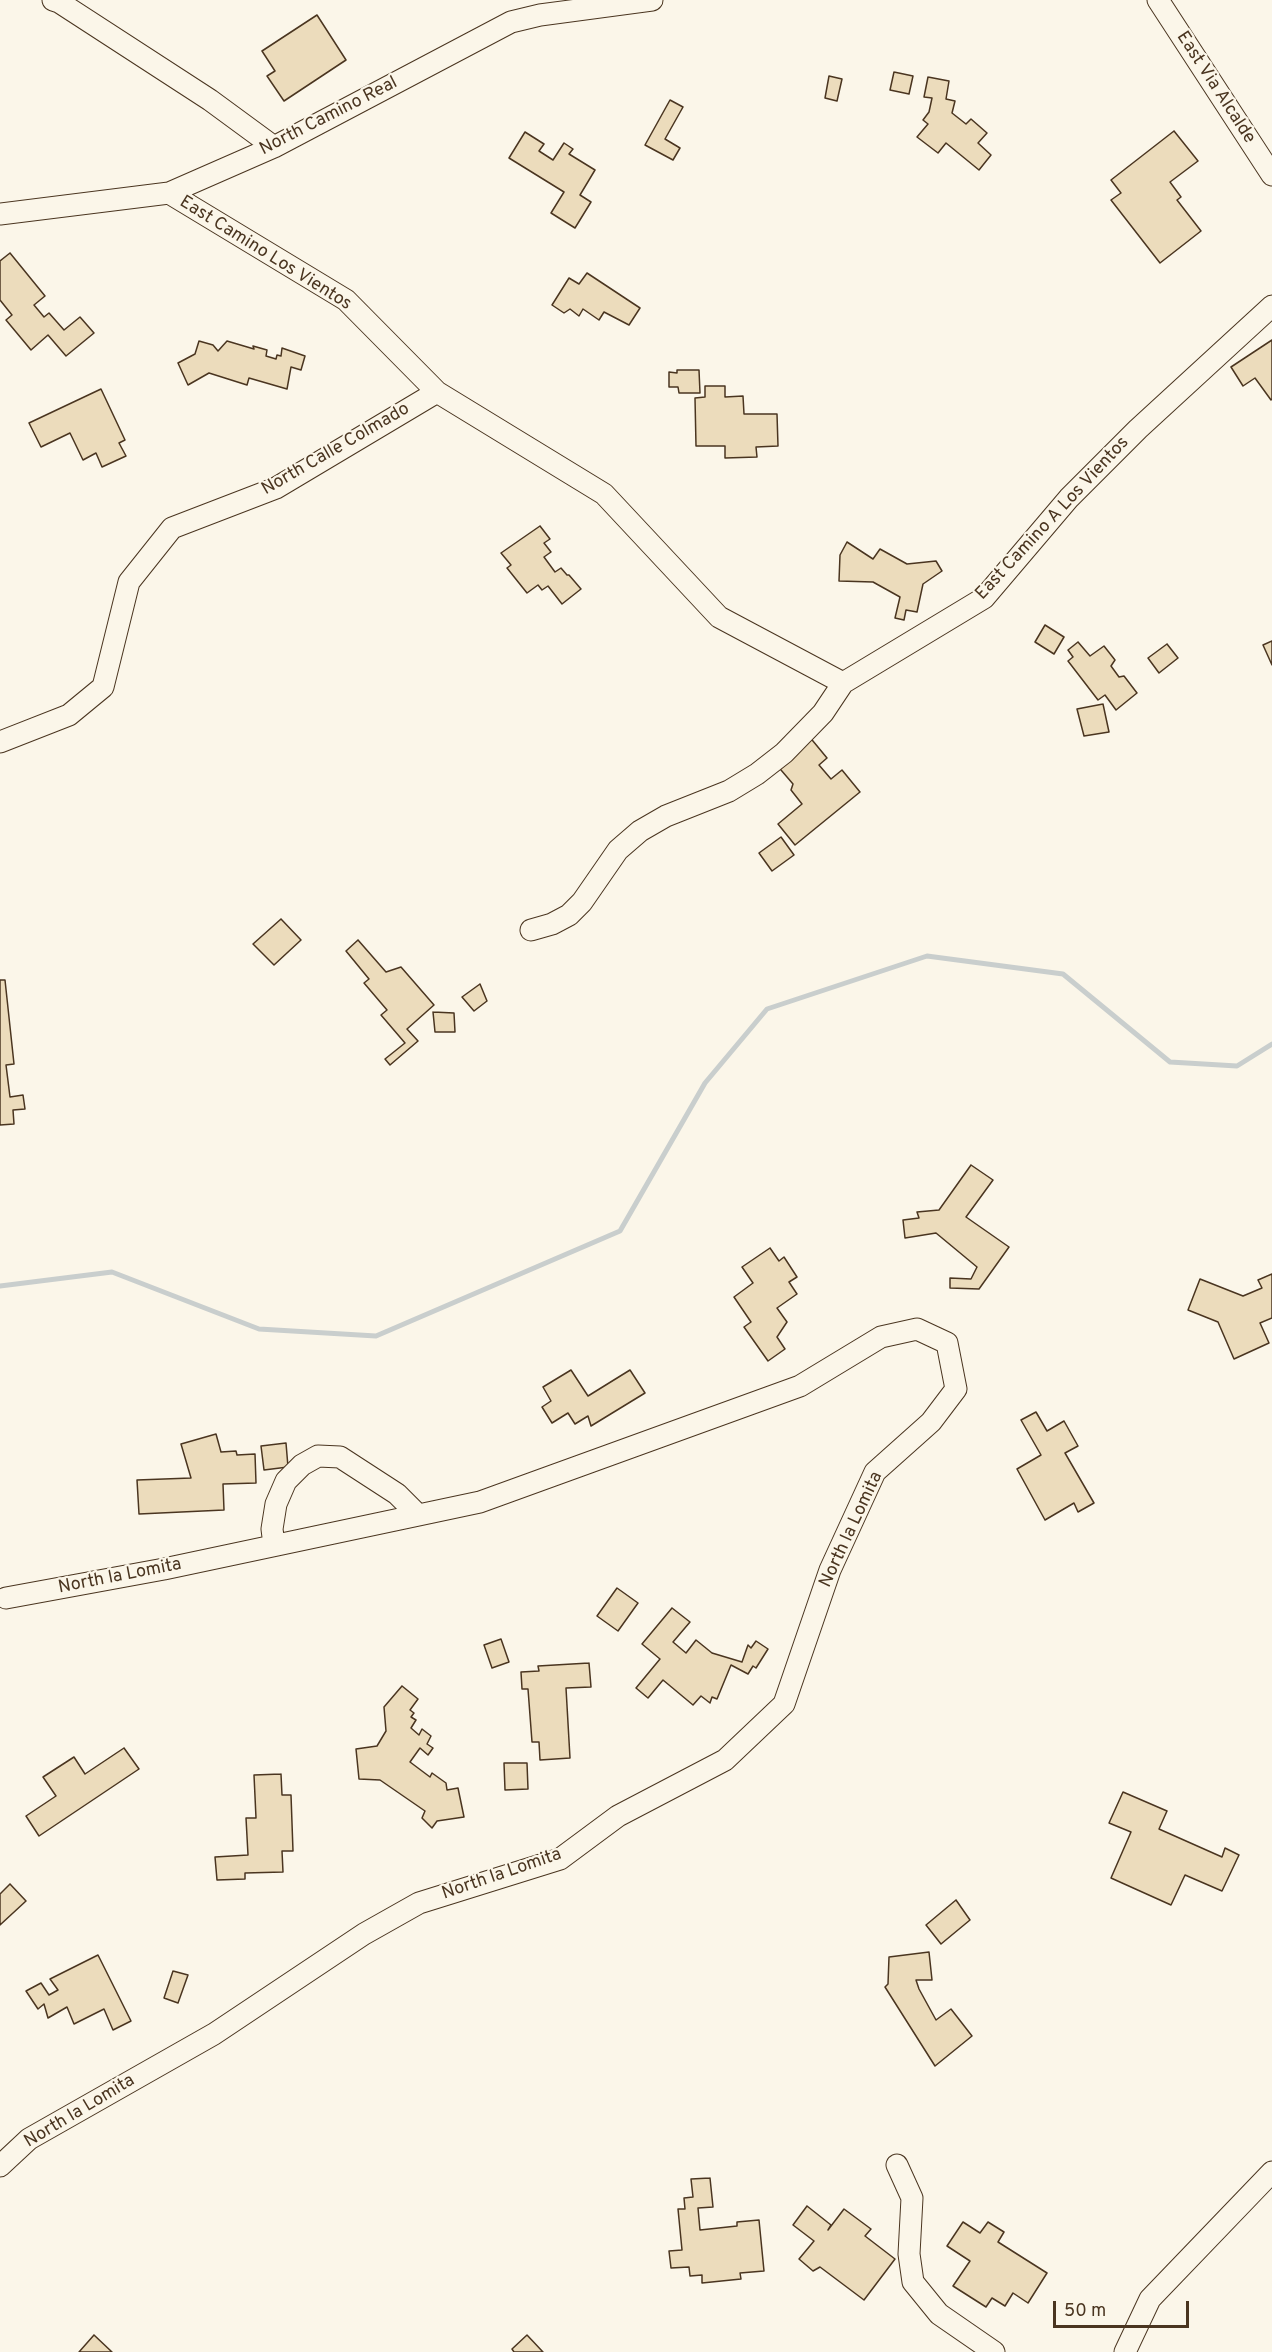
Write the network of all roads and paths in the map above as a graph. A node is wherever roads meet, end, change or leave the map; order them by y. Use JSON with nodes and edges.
{"nodes":[{"id":1,"x":53,"y":0,"type":"edge"},
{"id":2,"x":652,"y":0,"type":"edge"},
{"id":3,"x":1158,"y":0,"type":"edge"},
{"id":4,"x":274,"y":147,"type":"junction"},
{"id":5,"x":1272,"y":175,"type":"edge"},
{"id":6,"x":169,"y":193,"type":"junction"},
{"id":7,"x":0,"y":214,"type":"edge"},
{"id":8,"x":1272,"y":306,"type":"edge"},
{"id":9,"x":437,"y":392,"type":"junction"},
{"id":10,"x":843,"y":683,"type":"junction"},
{"id":11,"x":0,"y":742,"type":"edge"},
{"id":12,"x":531,"y":930,"type":"dead end"},
{"id":13,"x":418,"y":1515,"type":"junction"},
{"id":14,"x":274,"y":1545,"type":"junction"},
{"id":15,"x":6,"y":1598,"type":"dead end"},
{"id":16,"x":897,"y":2165,"type":"dead end"},
{"id":17,"x":0,"y":2166,"type":"edge"},
{"id":18,"x":1272,"y":2172,"type":"edge"},
{"id":19,"x":994,"y":2352,"type":"edge"},
{"id":20,"x":1125,"y":2352,"type":"edge"}],
"edges":[{"from":1,"to":4,"type":"street"},
{"from":2,"to":4,"type":"street","name":"North Camino Real"},
{"from":3,"to":5,"type":"street","name":"East Via Alcalde"},
{"from":4,"to":6,"type":"street","name":"North Camino Real"},
{"from":6,"to":7,"type":"street","name":"North Camino Real"},
{"from":6,"to":9,"type":"street","name":"East Camino Los Vientos"},
{"from":8,"to":10,"type":"street","name":"East Camino A Los Vientos"},
{"from":9,"to":10,"type":"street"},
{"from":9,"to":11,"type":"street","name":"North Calle Colmado"},
{"from":10,"to":12,"type":"street"},
{"from":13,"to":14,"type":"street","name":"North la Lomita"},
{"from":13,"to":14,"type":"street"},
{"from":13,"to":17,"type":"street","name":"North la Lomita"},
{"from":14,"to":15,"type":"street","name":"North la Lomita"},
{"from":16,"to":19,"type":"street"},
{"from":18,"to":20,"type":"street"}]}
